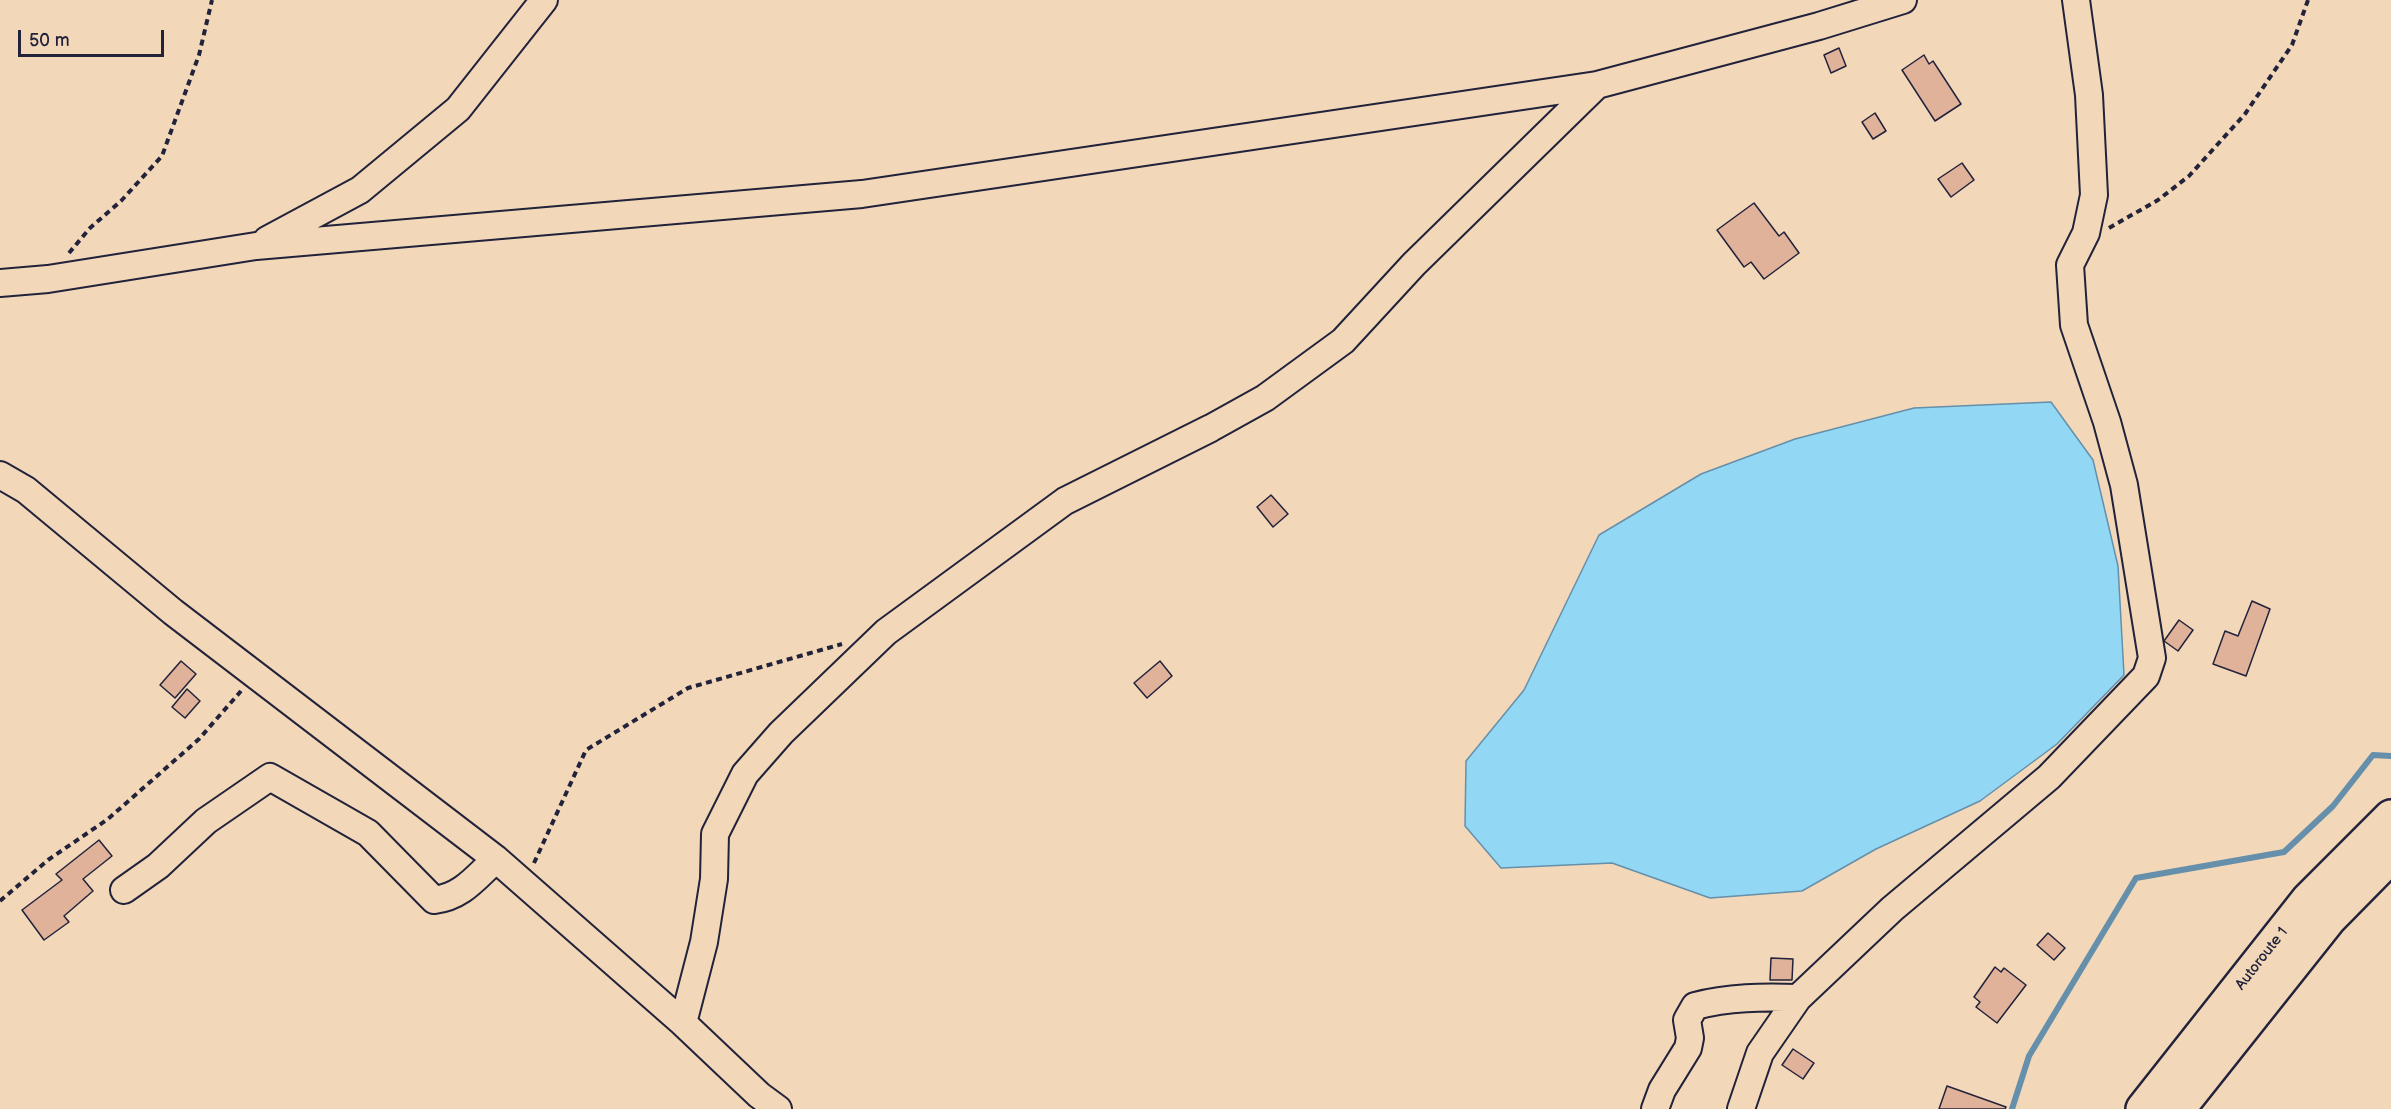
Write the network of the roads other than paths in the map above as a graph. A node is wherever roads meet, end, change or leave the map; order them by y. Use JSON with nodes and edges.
{"nodes":[{"id":1,"x":544,"y":0,"type":"edge"},
{"id":2,"x":1903,"y":0,"type":"edge"},
{"id":3,"x":2076,"y":0,"type":"edge"},
{"id":4,"x":1597,"y":85,"type":"junction"},
{"id":5,"x":256,"y":246,"type":"junction"},
{"id":6,"x":0,"y":283,"type":"edge"},
{"id":7,"x":0,"y":475,"type":"edge"},
{"id":8,"x":2391,"y":817,"type":"edge"},
{"id":9,"x":2391,"y":856,"type":"edge"},
{"id":10,"x":496,"y":859,"type":"junction"},
{"id":11,"x":124,"y":890,"type":"dead end"},
{"id":12,"x":1798,"y":998,"type":"junction"},
{"id":13,"x":682,"y":1023,"type":"junction"},
{"id":14,"x":778,"y":1109,"type":"edge"},
{"id":15,"x":1655,"y":1109,"type":"edge"},
{"id":16,"x":1741,"y":1109,"type":"edge"},
{"id":17,"x":2143,"y":1109,"type":"edge"},
{"id":18,"x":2178,"y":1109,"type":"edge"}],
"edges":[{"from":1,"to":5,"type":"street"},
{"from":2,"to":4,"type":"street"},
{"from":3,"to":12,"type":"street"},
{"from":4,"to":5,"type":"street"},
{"from":4,"to":13,"type":"street"},
{"from":5,"to":6,"type":"street"},
{"from":7,"to":10,"type":"street"},
{"from":8,"to":17,"type":"main road","name":"Autoroute 1"},
{"from":9,"to":18,"type":"main road","name":"Autoroute 1"},
{"from":10,"to":11,"type":"street"},
{"from":10,"to":13,"type":"street"},
{"from":12,"to":15,"type":"street"},
{"from":12,"to":16,"type":"street"},
{"from":13,"to":14,"type":"street"}]}
